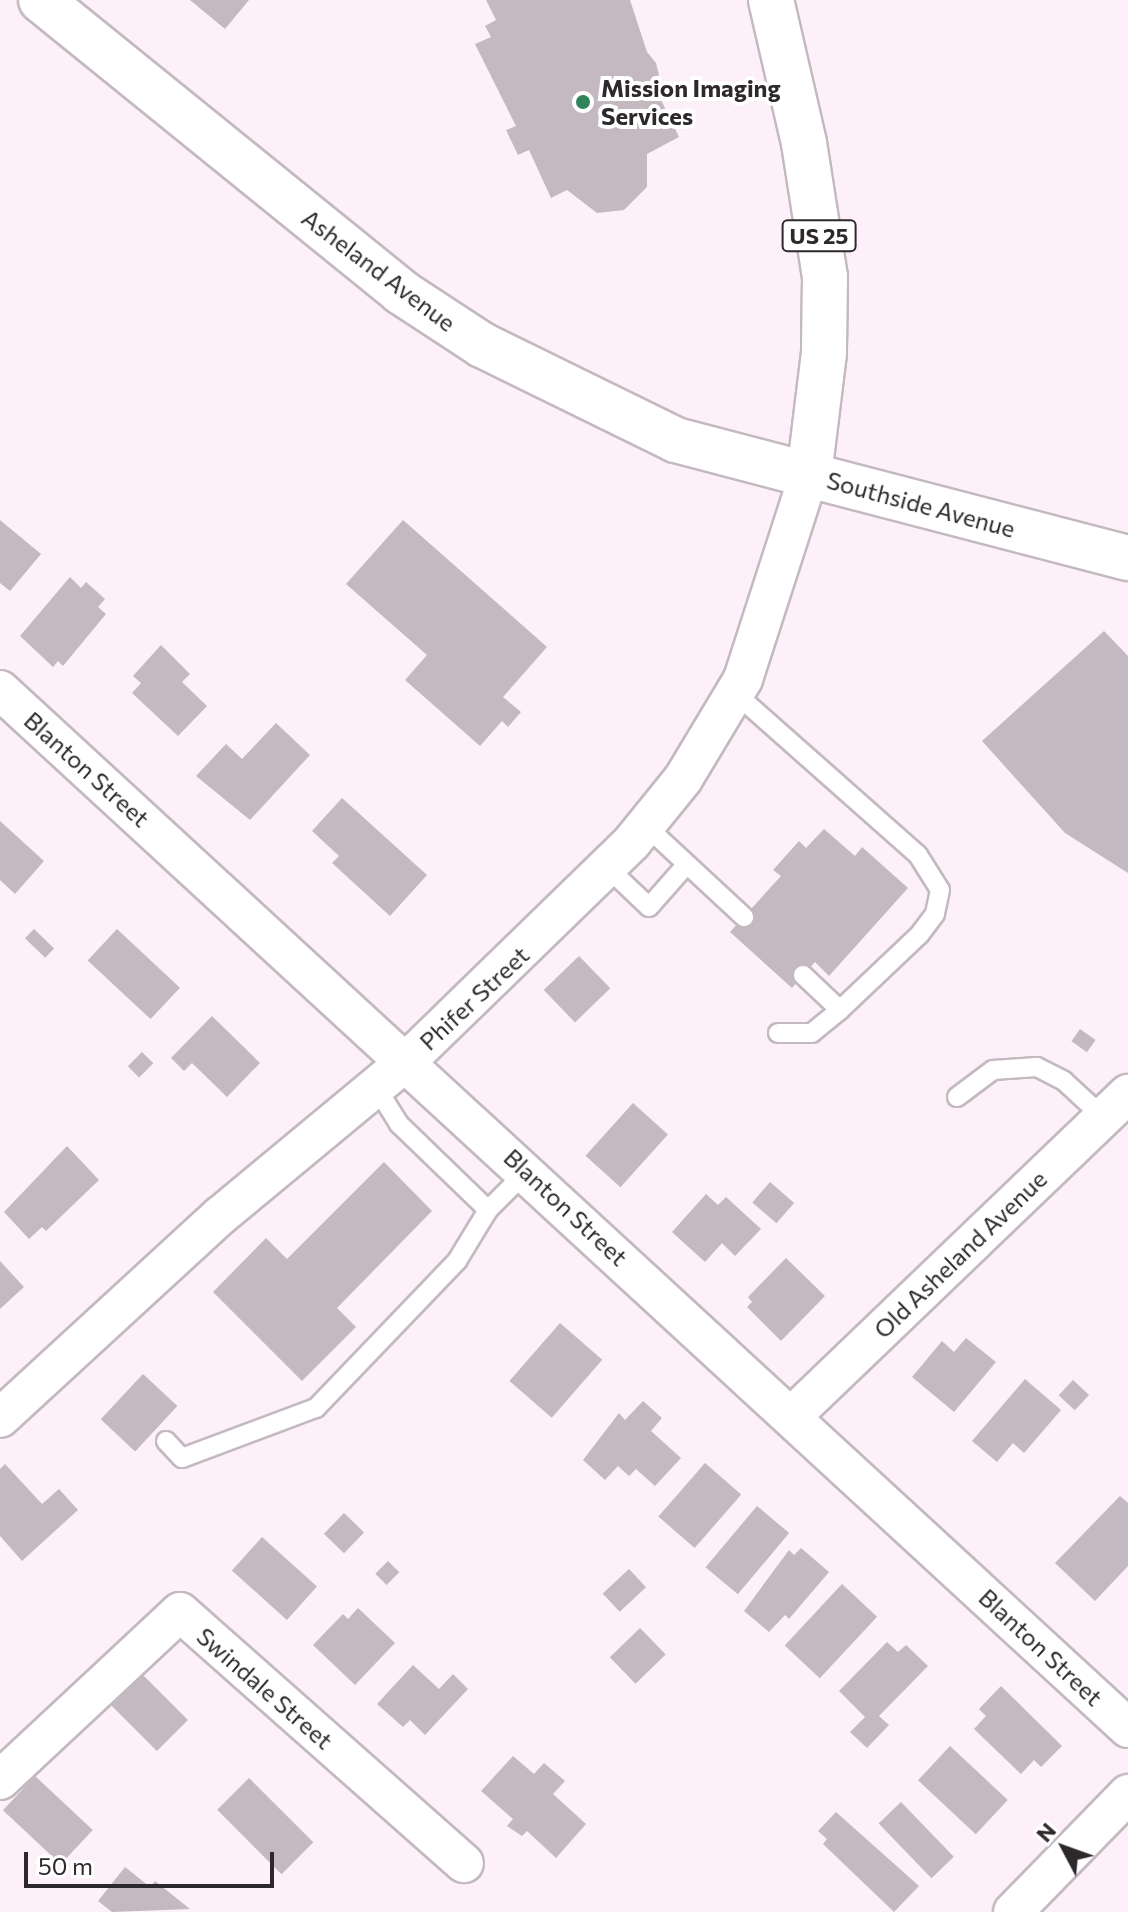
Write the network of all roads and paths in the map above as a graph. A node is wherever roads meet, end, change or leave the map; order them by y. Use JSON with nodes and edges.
{"nodes":[{"id":1,"x":41,"y":0,"type":"edge"},
{"id":2,"x":771,"y":0,"type":"edge"},
{"id":3,"x":809,"y":475,"type":"junction"},
{"id":4,"x":1128,"y":558,"type":"edge"},
{"id":5,"x":0,"y":690,"type":"edge"},
{"id":6,"x":735,"y":693,"type":"junction"},
{"id":7,"x":646,"y":826,"type":"junction"},
{"id":8,"x":687,"y":864,"type":"junction"},
{"id":9,"x":609,"y":869,"type":"junction"},
{"id":10,"x":744,"y":917,"type":"dead end"},
{"id":11,"x":803,"y":975,"type":"dead end"},
{"id":12,"x":840,"y":1010,"type":"junction"},
{"id":13,"x":778,"y":1033,"type":"dead end"},
{"id":14,"x":407,"y":1061,"type":"junction"},
{"id":15,"x":376,"y":1087,"type":"junction"},
{"id":16,"x":957,"y":1097,"type":"dead end"},
{"id":17,"x":1116,"y":1105,"type":"edge"},
{"id":18,"x":527,"y":1171,"type":"junction"},
{"id":19,"x":488,"y":1210,"type":"junction"},
{"id":20,"x":793,"y":1415,"type":"junction"},
{"id":21,"x":0,"y":1418,"type":"edge"},
{"id":22,"x":166,"y":1441,"type":"dead end"},
{"id":23,"x":1128,"y":1728,"type":"edge"},
{"id":24,"x":0,"y":1780,"type":"edge"},
{"id":25,"x":1128,"y":1794,"type":"edge"},
{"id":26,"x":464,"y":1863,"type":"dead end"},
{"id":27,"x":1013,"y":1912,"type":"edge"}],
"edges":[{"from":1,"to":3,"type":"main road","name":"Asheland Avenue"},
{"from":2,"to":3,"type":"main road","name":"Southside Avenue","number":"US 25"},
{"from":3,"to":4,"type":"main road","name":"Southside Avenue"},
{"from":3,"to":6,"type":"street","name":"Phifer Street"},
{"from":5,"to":14,"type":"street","name":"Blanton Street"},
{"from":6,"to":7,"type":"street","name":"Phifer Street"},
{"from":6,"to":12,"type":"lane"},
{"from":7,"to":8,"type":"lane"},
{"from":7,"to":9,"type":"street","name":"Phifer Street"},
{"from":8,"to":9,"type":"lane"},
{"from":8,"to":10,"type":"lane"},
{"from":9,"to":14,"type":"street","name":"Phifer Street"},
{"from":11,"to":12,"type":"lane"},
{"from":12,"to":13,"type":"lane"},
{"from":14,"to":15,"type":"street","name":"Phifer Street"},
{"from":14,"to":18,"type":"street","name":"Blanton Street"},
{"from":15,"to":19,"type":"lane"},
{"from":15,"to":21,"type":"street","name":"Phifer Street"},
{"from":16,"to":17,"type":"lane"},
{"from":17,"to":20,"type":"street","name":"Old Asheland Avenue"},
{"from":18,"to":19,"type":"lane"},
{"from":18,"to":20,"type":"street","name":"Blanton Street"},
{"from":19,"to":22,"type":"lane"},
{"from":20,"to":23,"type":"street","name":"Blanton Street"},
{"from":24,"to":26,"type":"street","name":"Swindale Street"},
{"from":25,"to":27,"type":"street"}]}
